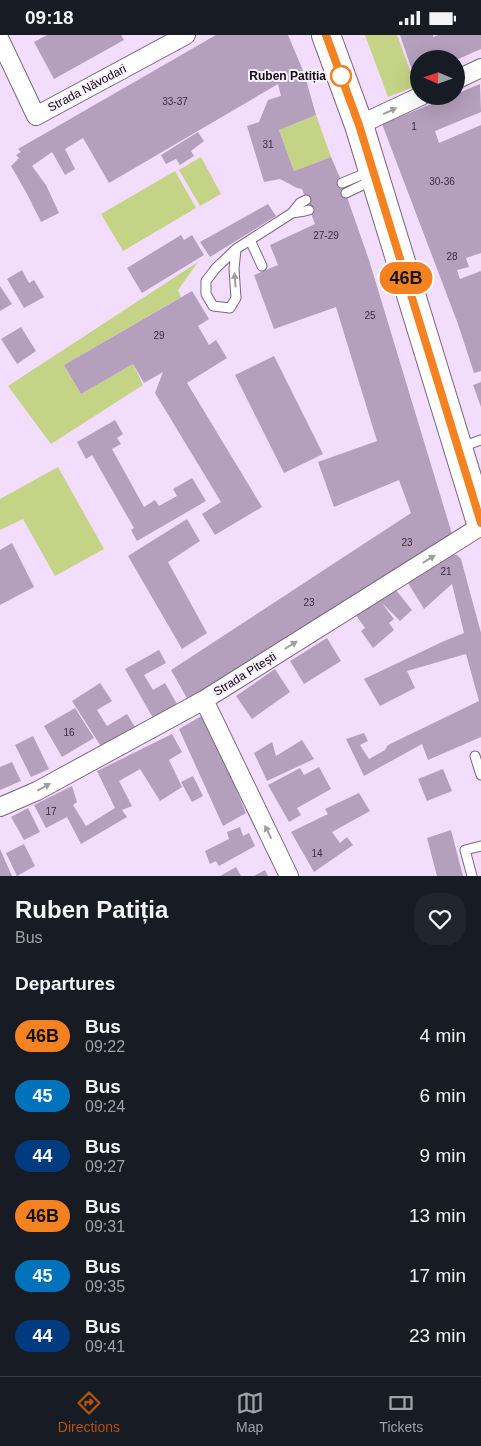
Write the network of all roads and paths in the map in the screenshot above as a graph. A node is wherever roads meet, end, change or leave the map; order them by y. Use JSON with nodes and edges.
{"nodes":[{"id":1,"x":186,"y":35,"type":"edge"},
{"id":2,"x":326,"y":35,"type":"edge"},
{"id":3,"x":0,"y":40,"type":"edge"},
{"id":4,"x":481,"y":68,"type":"edge"},
{"id":5,"x":465,"y":76,"type":"edge"},
{"id":6,"x":410,"y":101,"type":"edge"},
{"id":7,"x":359,"y":125,"type":"junction"},
{"id":8,"x":375,"y":175,"type":"junction"},
{"id":9,"x":342,"y":183,"type":"dead end"},
{"id":10,"x":346,"y":193,"type":"dead end"},
{"id":11,"x":306,"y":200,"type":"dead end"},
{"id":12,"x":309,"y":210,"type":"dead end"},
{"id":13,"x":292,"y":213,"type":"junction"},
{"id":14,"x":250,"y":240,"type":"junction"},
{"id":15,"x":236,"y":249,"type":"junction"},
{"id":16,"x":262,"y":266,"type":"dead end"},
{"id":17,"x":469,"y":444,"type":"edge"},
{"id":18,"x":481,"y":525,"type":"edge"},
{"id":19,"x":204,"y":700,"type":"junction"},
{"id":20,"x":476,"y":755,"type":"dead end"},
{"id":21,"x":481,"y":775,"type":"edge"},
{"id":22,"x":0,"y":807,"type":"edge"},
{"id":23,"x":481,"y":846,"type":"edge"},
{"id":24,"x":289,"y":876,"type":"edge"},
{"id":25,"x":472,"y":876,"type":"edge"}],
"edges":[{"from":1,"to":3,"type":"street","name":"Strada Năvodari"},
{"from":2,"to":7,"type":"main road"},
{"from":4,"to":5,"type":"street"},
{"from":7,"to":6,"type":"street","one_way":true},
{"from":7,"to":8,"type":"main road"},
{"from":8,"to":9,"type":"lane"},
{"from":8,"to":10,"type":"lane"},
{"from":8,"to":17,"type":"main road"},
{"from":11,"to":13,"type":"lane"},
{"from":12,"to":13,"type":"lane"},
{"from":13,"to":14,"type":"lane"},
{"from":14,"to":15,"type":"lane"},
{"from":14,"to":16,"type":"lane"},
{"from":15,"to":15,"type":"lane","one_way":true},
{"from":17,"to":18,"type":"main road"},
{"from":19,"to":18,"type":"street","name":"Strada Pitești","one_way":true},
{"from":22,"to":19,"type":"street","name":"Strada Pitești","one_way":true},
{"from":24,"to":19,"type":"street","one_way":true},
{"from":20,"to":21,"type":"lane"},
{"from":23,"to":25,"type":"lane"}]}
